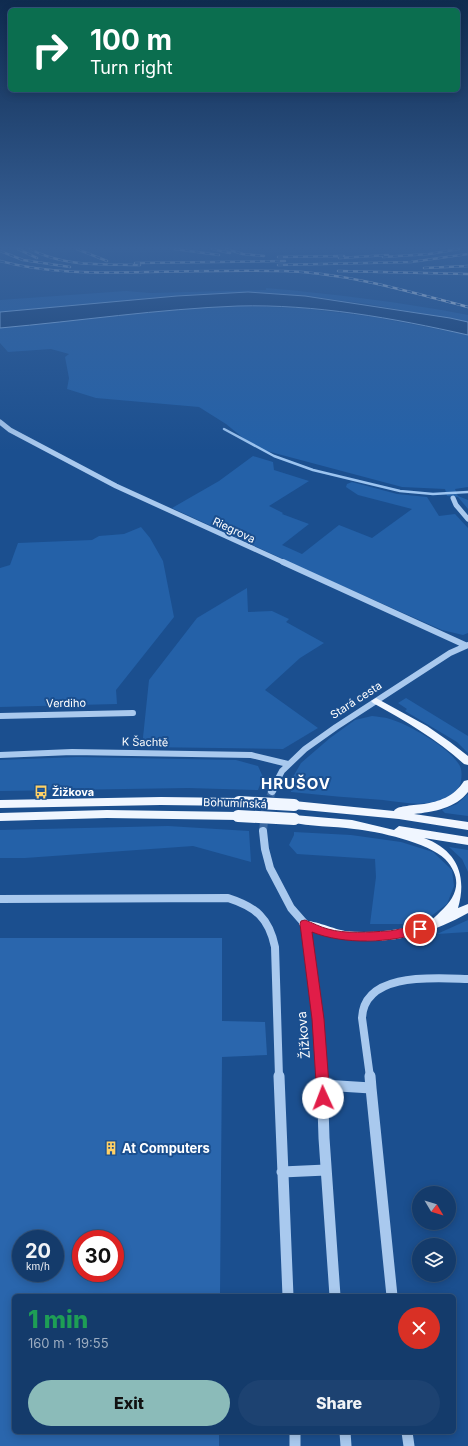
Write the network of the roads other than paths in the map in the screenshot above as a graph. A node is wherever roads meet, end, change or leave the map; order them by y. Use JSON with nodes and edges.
{"nodes":[{"id":1,"x":0,"y":422,"type":"edge"},
{"id":2,"x":453,"y":498,"type":"dead end"},
{"id":3,"x":468,"y":519,"type":"edge"},
{"id":4,"x":467,"y":645,"type":"edge"},
{"id":5,"x":376,"y":701,"type":"junction"},
{"id":6,"x":133,"y":713,"type":"dead end"},
{"id":7,"x":0,"y":716,"type":"edge"},
{"id":8,"x":0,"y":755,"type":"edge"},
{"id":9,"x":468,"y":762,"type":"edge"},
{"id":10,"x":288,"y":764,"type":"junction"},
{"id":11,"x":468,"y":784,"type":"edge"},
{"id":12,"x":272,"y":791,"type":"tunnel mouth"},
{"id":13,"x":0,"y":804,"type":"edge"},
{"id":14,"x":354,"y":810,"type":"junction"},
{"id":15,"x":0,"y":817,"type":"edge"},
{"id":16,"x":352,"y":824,"type":"junction"},
{"id":17,"x":468,"y":826,"type":"edge"},
{"id":18,"x":263,"y":831,"type":"tunnel mouth"},
{"id":19,"x":468,"y":841,"type":"edge"},
{"id":20,"x":0,"y":899,"type":"edge"},
{"id":21,"x":468,"y":908,"type":"edge"},
{"id":22,"x":305,"y":924,"type":"junction"},
{"id":23,"x":432,"y":926,"type":"junction"},
{"id":24,"x":468,"y":979,"type":"edge"},
{"id":25,"x":323,"y":1085,"type":"junction"},
{"id":26,"x":371,"y":1088,"type":"junction"},
{"id":27,"x":326,"y":1170,"type":"junction"},
{"id":28,"x":282,"y":1172,"type":"junction"},
{"id":29,"x":288,"y":1294,"type":"edge"},
{"id":30,"x":336,"y":1294,"type":"edge"},
{"id":31,"x":392,"y":1294,"type":"edge"},
{"id":32,"x":295,"y":1434,"type":"edge"},
{"id":33,"x":345,"y":1434,"type":"edge"},
{"id":34,"x":407,"y":1434,"type":"edge"},
{"id":35,"x":295,"y":1446,"type":"edge"},
{"id":36,"x":346,"y":1446,"type":"edge"},
{"id":37,"x":409,"y":1446,"type":"edge"}],
"edges":[{"from":1,"to":4,"type":"street","name":"Riegrova"},
{"from":2,"to":3,"type":"street"},
{"from":4,"to":5,"type":"street","name":"Stará cesta"},
{"from":5,"to":9,"type":"main road"},
{"from":5,"to":10,"type":"street","name":"Stará cesta"},
{"from":6,"to":7,"type":"street","name":"Verdiho"},
{"from":8,"to":10,"type":"street","name":"K Šachtě"},
{"from":10,"to":12,"type":"street","name":"Stará cesta"},
{"from":11,"to":14,"type":"main road"},
{"from":13,"to":14,"type":"main road","name":"Bohumínská","bridge":true},
{"from":14,"to":17,"type":"main road","name":"Bohumínská"},
{"from":15,"to":16,"type":"main road","name":"Bohumínská","bridge":true},
{"from":16,"to":19,"type":"main road","name":"Bohumínská"},
{"from":16,"to":23,"type":"main road"},
{"from":18,"to":22,"type":"street"},
{"from":20,"to":28,"type":"street"},
{"from":21,"to":23,"type":"main road"},
{"from":22,"to":23,"type":"main road"},
{"from":22,"to":25,"type":"street","name":"Žižkova"},
{"from":24,"to":26,"type":"street"},
{"from":25,"to":26,"type":"street"},
{"from":25,"to":27,"type":"street","name":"Žižkova"},
{"from":26,"to":31,"type":"street"},
{"from":27,"to":28,"type":"street"},
{"from":27,"to":30,"type":"street","name":"Žižkova"},
{"from":28,"to":29,"type":"street"},
{"from":32,"to":35,"type":"street"},
{"from":33,"to":36,"type":"street"},
{"from":34,"to":37,"type":"street"}]}
